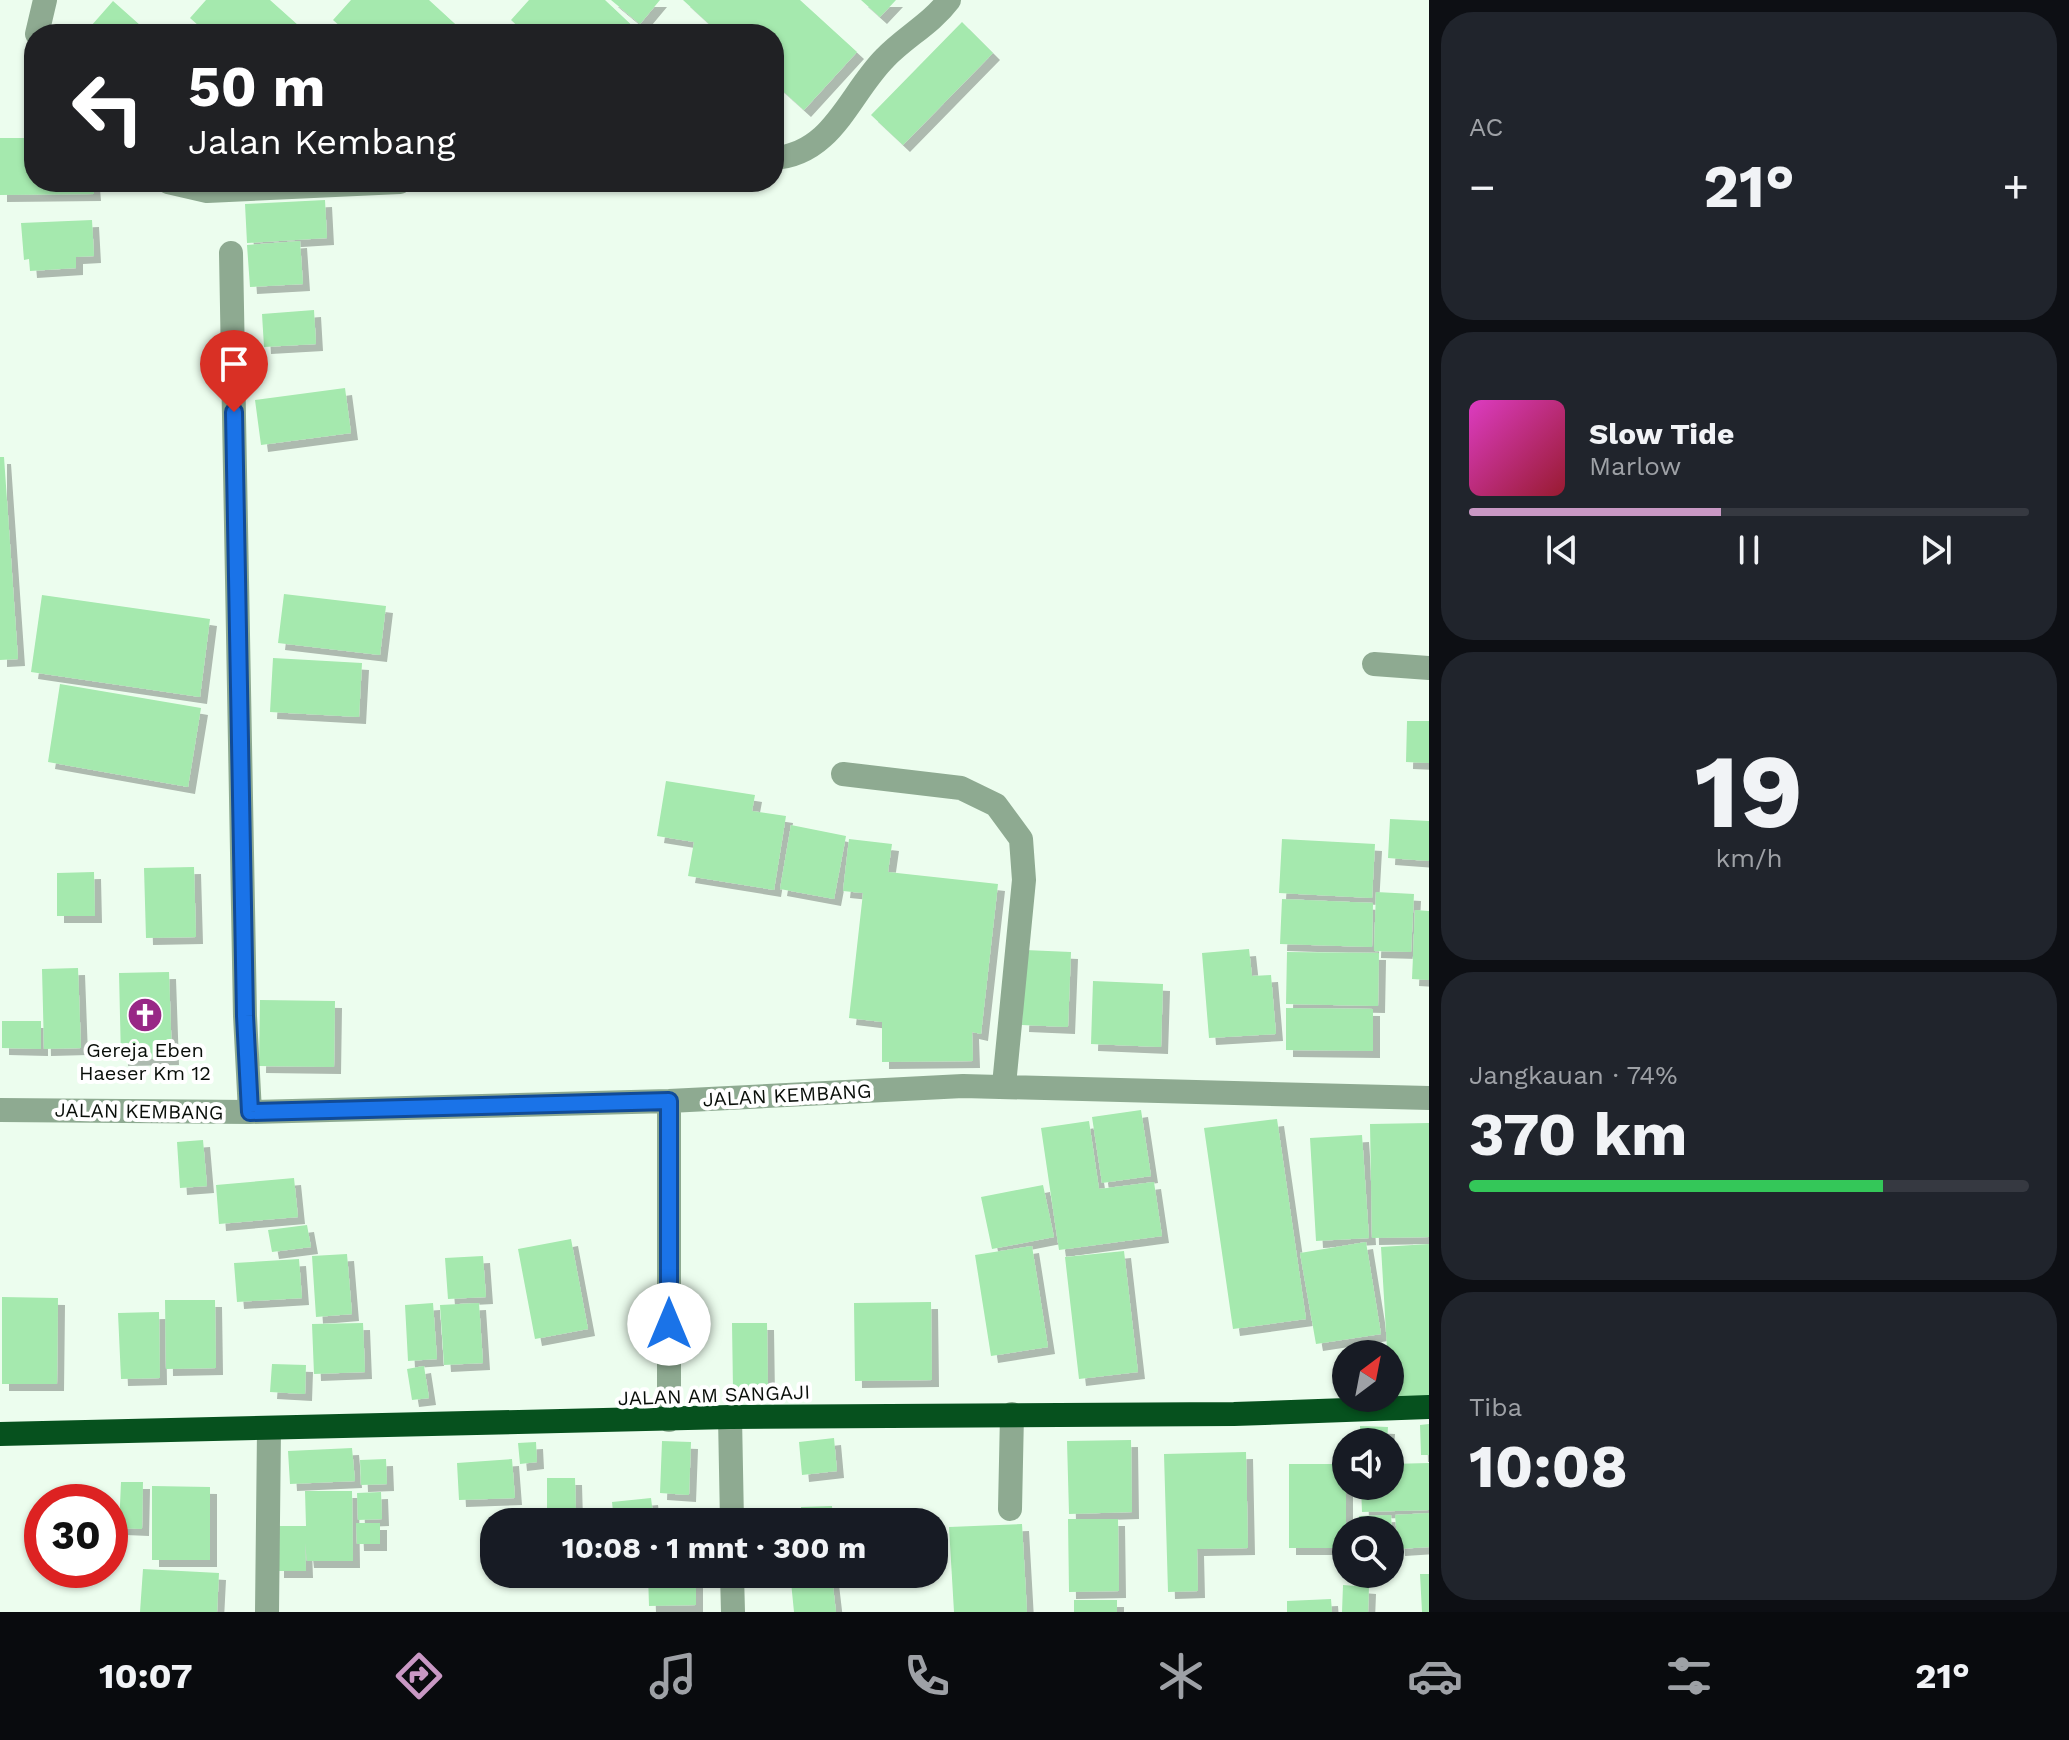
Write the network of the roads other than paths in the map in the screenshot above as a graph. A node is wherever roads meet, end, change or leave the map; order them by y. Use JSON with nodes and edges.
{"nodes":[{"id":1,"x":45,"y":0,"type":"edge"},
{"id":2,"x":949,"y":0,"type":"edge"},
{"id":3,"x":39,"y":24,"type":"edge"},
{"id":4,"x":784,"y":158,"type":"edge"},
{"id":5,"x":231,"y":253,"type":"dead end"},
{"id":6,"x":1374,"y":664,"type":"dead end"},
{"id":7,"x":1429,"y":668,"type":"edge"},
{"id":8,"x":843,"y":774,"type":"dead end"},
{"id":9,"x":1004,"y":1085,"type":"junction"},
{"id":10,"x":1429,"y":1098,"type":"edge"},
{"id":11,"x":669,"y":1101,"type":"junction"},
{"id":12,"x":0,"y":1110,"type":"edge"},
{"id":13,"x":250,"y":1112,"type":"junction"},
{"id":14,"x":1429,"y":1407,"type":"edge"},
{"id":15,"x":1012,"y":1414,"type":"junction"},
{"id":16,"x":730,"y":1417,"type":"junction"},
{"id":17,"x":669,"y":1420,"type":"junction"},
{"id":18,"x":269,"y":1430,"type":"junction"},
{"id":19,"x":0,"y":1434,"type":"edge"},
{"id":20,"x":732,"y":1508,"type":"edge"},
{"id":21,"x":1010,"y":1509,"type":"dead end"},
{"id":22,"x":732,"y":1588,"type":"edge"},
{"id":23,"x":267,"y":1612,"type":"edge"},
{"id":24,"x":733,"y":1612,"type":"edge"}],
"edges":[{"from":1,"to":3,"type":"street"},
{"from":2,"to":4,"type":"street"},
{"from":5,"to":13,"type":"street"},
{"from":6,"to":7,"type":"street"},
{"from":8,"to":9,"type":"street"},
{"from":9,"to":10,"type":"street","name":"JALAN KEMBANG"},
{"from":9,"to":11,"type":"street","name":"JALAN KEMBANG"},
{"from":11,"to":13,"type":"street","name":"JALAN KEMBANG"},
{"from":11,"to":17,"type":"street"},
{"from":12,"to":13,"type":"street","name":"JALAN KEMBANG"},
{"from":14,"to":15,"type":"highway","name":"JALAN AM SANGAJI"},
{"from":15,"to":16,"type":"highway","name":"JALAN AM SANGAJI"},
{"from":15,"to":21,"type":"street"},
{"from":16,"to":17,"type":"highway","name":"JALAN AM SANGAJI"},
{"from":16,"to":20,"type":"street"},
{"from":17,"to":18,"type":"highway","name":"JALAN AM SANGAJI"},
{"from":18,"to":19,"type":"highway","name":"JALAN AM SANGAJI"},
{"from":18,"to":23,"type":"street"},
{"from":22,"to":24,"type":"street"}]}
